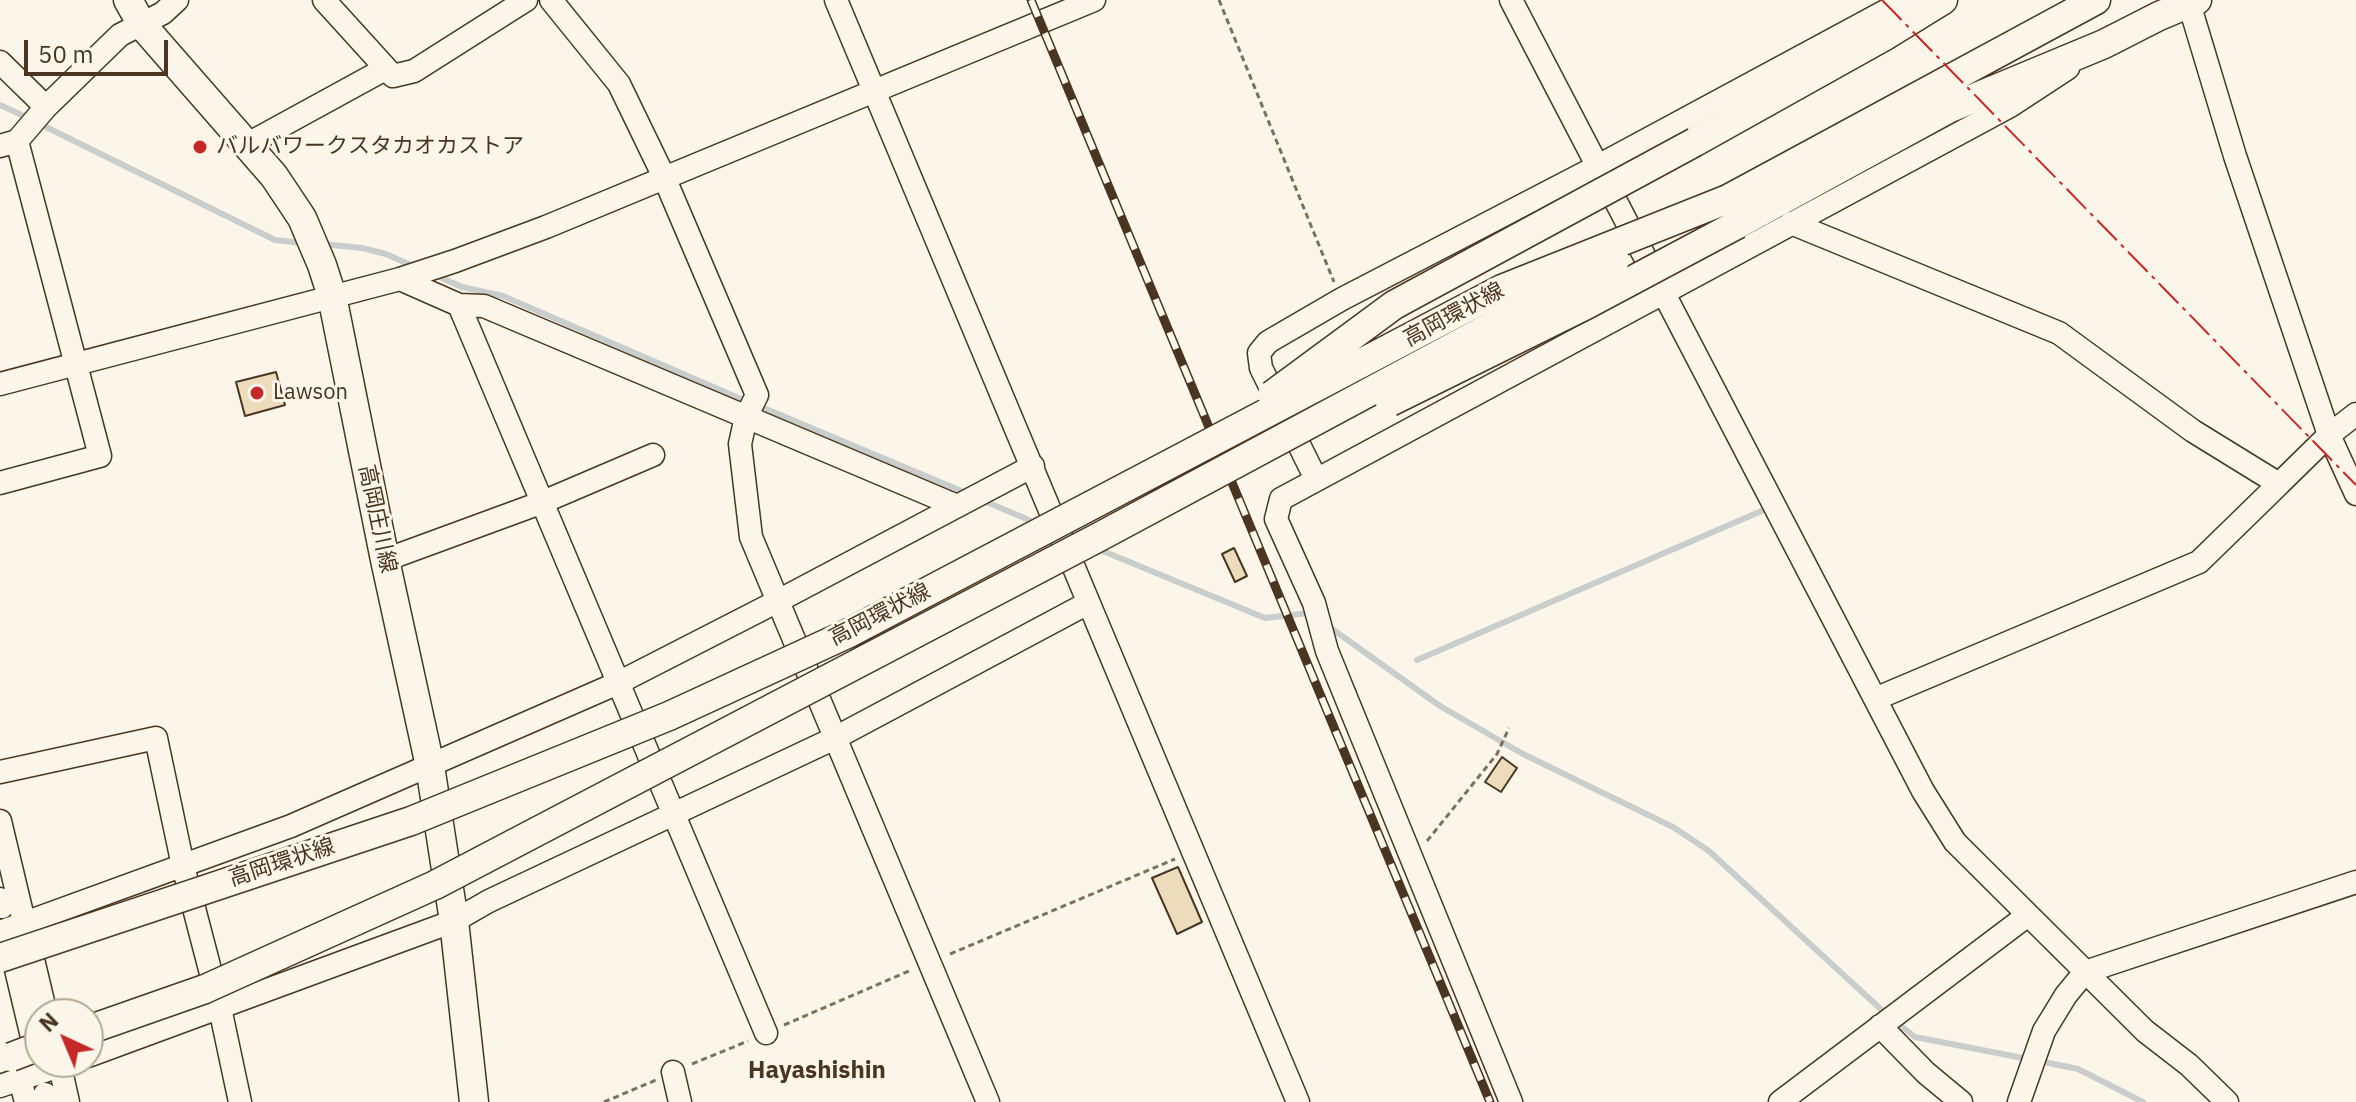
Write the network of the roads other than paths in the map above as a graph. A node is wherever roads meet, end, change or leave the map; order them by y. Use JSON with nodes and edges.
{"nodes":[{"id":1,"x":128,"y":0,"type":"edge"},
{"id":2,"x":177,"y":0,"type":"edge"},
{"id":3,"x":324,"y":0,"type":"edge"},
{"id":4,"x":526,"y":0,"type":"edge"},
{"id":5,"x":551,"y":0,"type":"edge"},
{"id":6,"x":836,"y":0,"type":"edge"},
{"id":7,"x":1094,"y":0,"type":"edge"},
{"id":8,"x":1511,"y":0,"type":"edge"},
{"id":9,"x":1906,"y":0,"type":"edge"},
{"id":10,"x":1943,"y":0,"type":"edge"},
{"id":11,"x":2096,"y":0,"type":"edge"},
{"id":12,"x":2191,"y":1,"type":"edge"},
{"id":13,"x":142,"y":25,"type":"junction"},
{"id":14,"x":2104,"y":44,"type":"junction"},
{"id":15,"x":0,"y":62,"type":"edge"},
{"id":16,"x":385,"y":69,"type":"junction"},
{"id":17,"x":874,"y":90,"type":"junction"},
{"id":18,"x":46,"y":107,"type":"junction"},
{"id":19,"x":8,"y":144,"type":"edge"},
{"id":20,"x":248,"y":144,"type":"junction"},
{"id":21,"x":1598,"y":166,"type":"junction"},
{"id":22,"x":664,"y":177,"type":"junction"},
{"id":23,"x":1733,"y":211,"type":"junction"},
{"id":24,"x":1791,"y":223,"type":"junction"},
{"id":25,"x":1414,"y":261,"type":"junction"},
{"id":26,"x":408,"y":276,"type":"junction"},
{"id":27,"x":1664,"y":291,"type":"junction"},
{"id":28,"x":332,"y":296,"type":"junction"},
{"id":29,"x":459,"y":305,"type":"junction"},
{"id":30,"x":75,"y":364,"type":"junction"},
{"id":31,"x":0,"y":384,"type":"edge"},
{"id":32,"x":1486,"y":388,"type":"junction"},
{"id":33,"x":750,"y":408,"type":"junction"},
{"id":34,"x":2356,"y":414,"type":"edge"},
{"id":35,"x":2329,"y":435,"type":"junction"},
{"id":36,"x":1197,"y":450,"type":"junction"},
{"id":37,"x":653,"y":455,"type":"dead end"},
{"id":38,"x":1033,"y":466,"type":"junction"},
{"id":39,"x":1316,"y":479,"type":"junction"},
{"id":40,"x":0,"y":483,"type":"edge"},
{"id":41,"x":2279,"y":484,"type":"junction"},
{"id":42,"x":2356,"y":494,"type":"edge"},
{"id":43,"x":543,"y":502,"type":"junction"},
{"id":44,"x":957,"y":506,"type":"junction"},
{"id":45,"x":385,"y":560,"type":"junction"},
{"id":46,"x":778,"y":601,"type":"junction"},
{"id":47,"x":1088,"y":603,"type":"junction"},
{"id":48,"x":618,"y":683,"type":"junction"},
{"id":49,"x":1875,"y":699,"type":"junction"},
{"id":50,"x":835,"y":738,"type":"junction"},
{"id":51,"x":430,"y":766,"type":"junction"},
{"id":52,"x":0,"y":772,"type":"edge"},
{"id":53,"x":674,"y":814,"type":"junction"},
{"id":54,"x":0,"y":821,"type":"edge"},
{"id":55,"x":183,"y":866,"type":"junction"},
{"id":56,"x":2356,"y":882,"type":"edge"},
{"id":57,"x":2028,"y":915,"type":"junction"},
{"id":58,"x":454,"y":921,"type":"junction"},
{"id":59,"x":8,"y":938,"type":"edge"},
{"id":60,"x":2085,"y":972,"type":"junction"},
{"id":61,"x":38,"y":998,"type":"edge"},
{"id":62,"x":220,"y":1008,"type":"junction"},
{"id":63,"x":24,"y":1019,"type":"edge"},
{"id":64,"x":104,"y":1024,"type":"edge"},
{"id":65,"x":1880,"y":1026,"type":"junction"},
{"id":66,"x":766,"y":1033,"type":"road end"},
{"id":67,"x":104,"y":1050,"type":"edge"},
{"id":68,"x":673,"y":1072,"type":"road end"},
{"id":69,"x":35,"y":1078,"type":"edge"},
{"id":70,"x":46,"y":1078,"type":"edge"},
{"id":71,"x":39,"y":1099,"type":"edge"},
{"id":72,"x":68,"y":1102,"type":"edge"},
{"id":73,"x":240,"y":1102,"type":"edge"},
{"id":74,"x":474,"y":1102,"type":"edge"},
{"id":75,"x":680,"y":1102,"type":"edge"},
{"id":76,"x":988,"y":1102,"type":"edge"},
{"id":77,"x":1298,"y":1102,"type":"edge"},
{"id":78,"x":1511,"y":1102,"type":"edge"},
{"id":79,"x":1780,"y":1102,"type":"edge"},
{"id":80,"x":1961,"y":1102,"type":"edge"},
{"id":81,"x":2019,"y":1102,"type":"edge"},
{"id":82,"x":2227,"y":1102,"type":"edge"}],
"edges":[{"from":1,"to":13,"type":"main road","name":"高岡庄川線"},
{"from":2,"to":13,"type":"street"},
{"from":3,"to":16,"type":"street"},
{"from":4,"to":16,"type":"street"},
{"from":5,"to":22,"type":"street"},
{"from":6,"to":17,"type":"street"},
{"from":7,"to":17,"type":"street"},
{"from":8,"to":21,"type":"street"},
{"from":9,"to":21,"type":"street"},
{"from":10,"to":36,"type":"main road","bridge":true},
{"from":11,"to":23,"type":"main road","name":"高岡環状線"},
{"from":12,"to":14,"type":"main road"},
{"from":12,"to":35,"type":"street"},
{"from":13,"to":18,"type":"street"},
{"from":13,"to":20,"type":"main road","name":"高岡庄川線"},
{"from":14,"to":23,"type":"main road"},
{"from":14,"to":24,"type":"street"},
{"from":15,"to":18,"type":"street"},
{"from":16,"to":20,"type":"street"},
{"from":17,"to":22,"type":"street"},
{"from":17,"to":38,"type":"street"},
{"from":18,"to":19,"type":"street"},
{"from":19,"to":30,"type":"street"},
{"from":20,"to":28,"type":"main road","name":"高岡庄川線"},
{"from":21,"to":25,"type":"street"},
{"from":21,"to":27,"type":"street"},
{"from":22,"to":26,"type":"street"},
{"from":22,"to":33,"type":"street"},
{"from":23,"to":36,"type":"main road","name":"高岡環状線","bridge":true},
{"from":23,"to":64,"type":"main road","name":"高岡環状線","bridge":true},
{"from":24,"to":27,"type":"street"},
{"from":24,"to":41,"type":"street"},
{"from":25,"to":32,"type":"street"},
{"from":25,"to":39,"type":"street"},
{"from":26,"to":28,"type":"street"},
{"from":26,"to":29,"type":"street"},
{"from":27,"to":32,"type":"street"},
{"from":27,"to":49,"type":"street"},
{"from":28,"to":30,"type":"street"},
{"from":28,"to":45,"type":"main road","name":"高岡庄川線"},
{"from":29,"to":33,"type":"street"},
{"from":29,"to":43,"type":"street"},
{"from":30,"to":31,"type":"street"},
{"from":30,"to":40,"type":"street"},
{"from":32,"to":39,"type":"street"},
{"from":33,"to":44,"type":"street"},
{"from":33,"to":46,"type":"street"},
{"from":34,"to":35,"type":"street"},
{"from":35,"to":41,"type":"street"},
{"from":35,"to":42,"type":"street"},
{"from":36,"to":59,"type":"main road","name":"高岡環状線","bridge":true},
{"from":37,"to":43,"type":"street"},
{"from":38,"to":44,"type":"street"},
{"from":38,"to":47,"type":"street"},
{"from":39,"to":78,"type":"street"},
{"from":41,"to":49,"type":"street"},
{"from":43,"to":45,"type":"street"},
{"from":43,"to":48,"type":"street"},
{"from":44,"to":46,"type":"street"},
{"from":45,"to":51,"type":"main road","name":"高岡庄川線"},
{"from":46,"to":48,"type":"street"},
{"from":46,"to":50,"type":"street"},
{"from":47,"to":50,"type":"street"},
{"from":47,"to":77,"type":"street"},
{"from":48,"to":51,"type":"street"},
{"from":48,"to":53,"type":"street"},
{"from":49,"to":57,"type":"street"},
{"from":50,"to":53,"type":"street"},
{"from":50,"to":76,"type":"street"},
{"from":51,"to":55,"type":"street"},
{"from":51,"to":58,"type":"main road","name":"高岡庄川線"},
{"from":52,"to":55,"type":"street"},
{"from":53,"to":58,"type":"street"},
{"from":53,"to":66,"type":"street"},
{"from":54,"to":59,"type":"street"},
{"from":55,"to":59,"type":"street"},
{"from":55,"to":62,"type":"street"},
{"from":56,"to":60,"type":"street"},
{"from":57,"to":60,"type":"street"},
{"from":57,"to":65,"type":"street"},
{"from":58,"to":62,"type":"street"},
{"from":58,"to":74,"type":"main road","name":"高岡庄川線"},
{"from":59,"to":61,"type":"street"},
{"from":59,"to":63,"type":"street"},
{"from":60,"to":81,"type":"street"},
{"from":60,"to":82,"type":"street"},
{"from":62,"to":67,"type":"street"},
{"from":62,"to":73,"type":"street"},
{"from":65,"to":79,"type":"street"},
{"from":65,"to":80,"type":"street"},
{"from":68,"to":75,"type":"street"},
{"from":69,"to":71,"type":"street"},
{"from":70,"to":72,"type":"street"}]}
